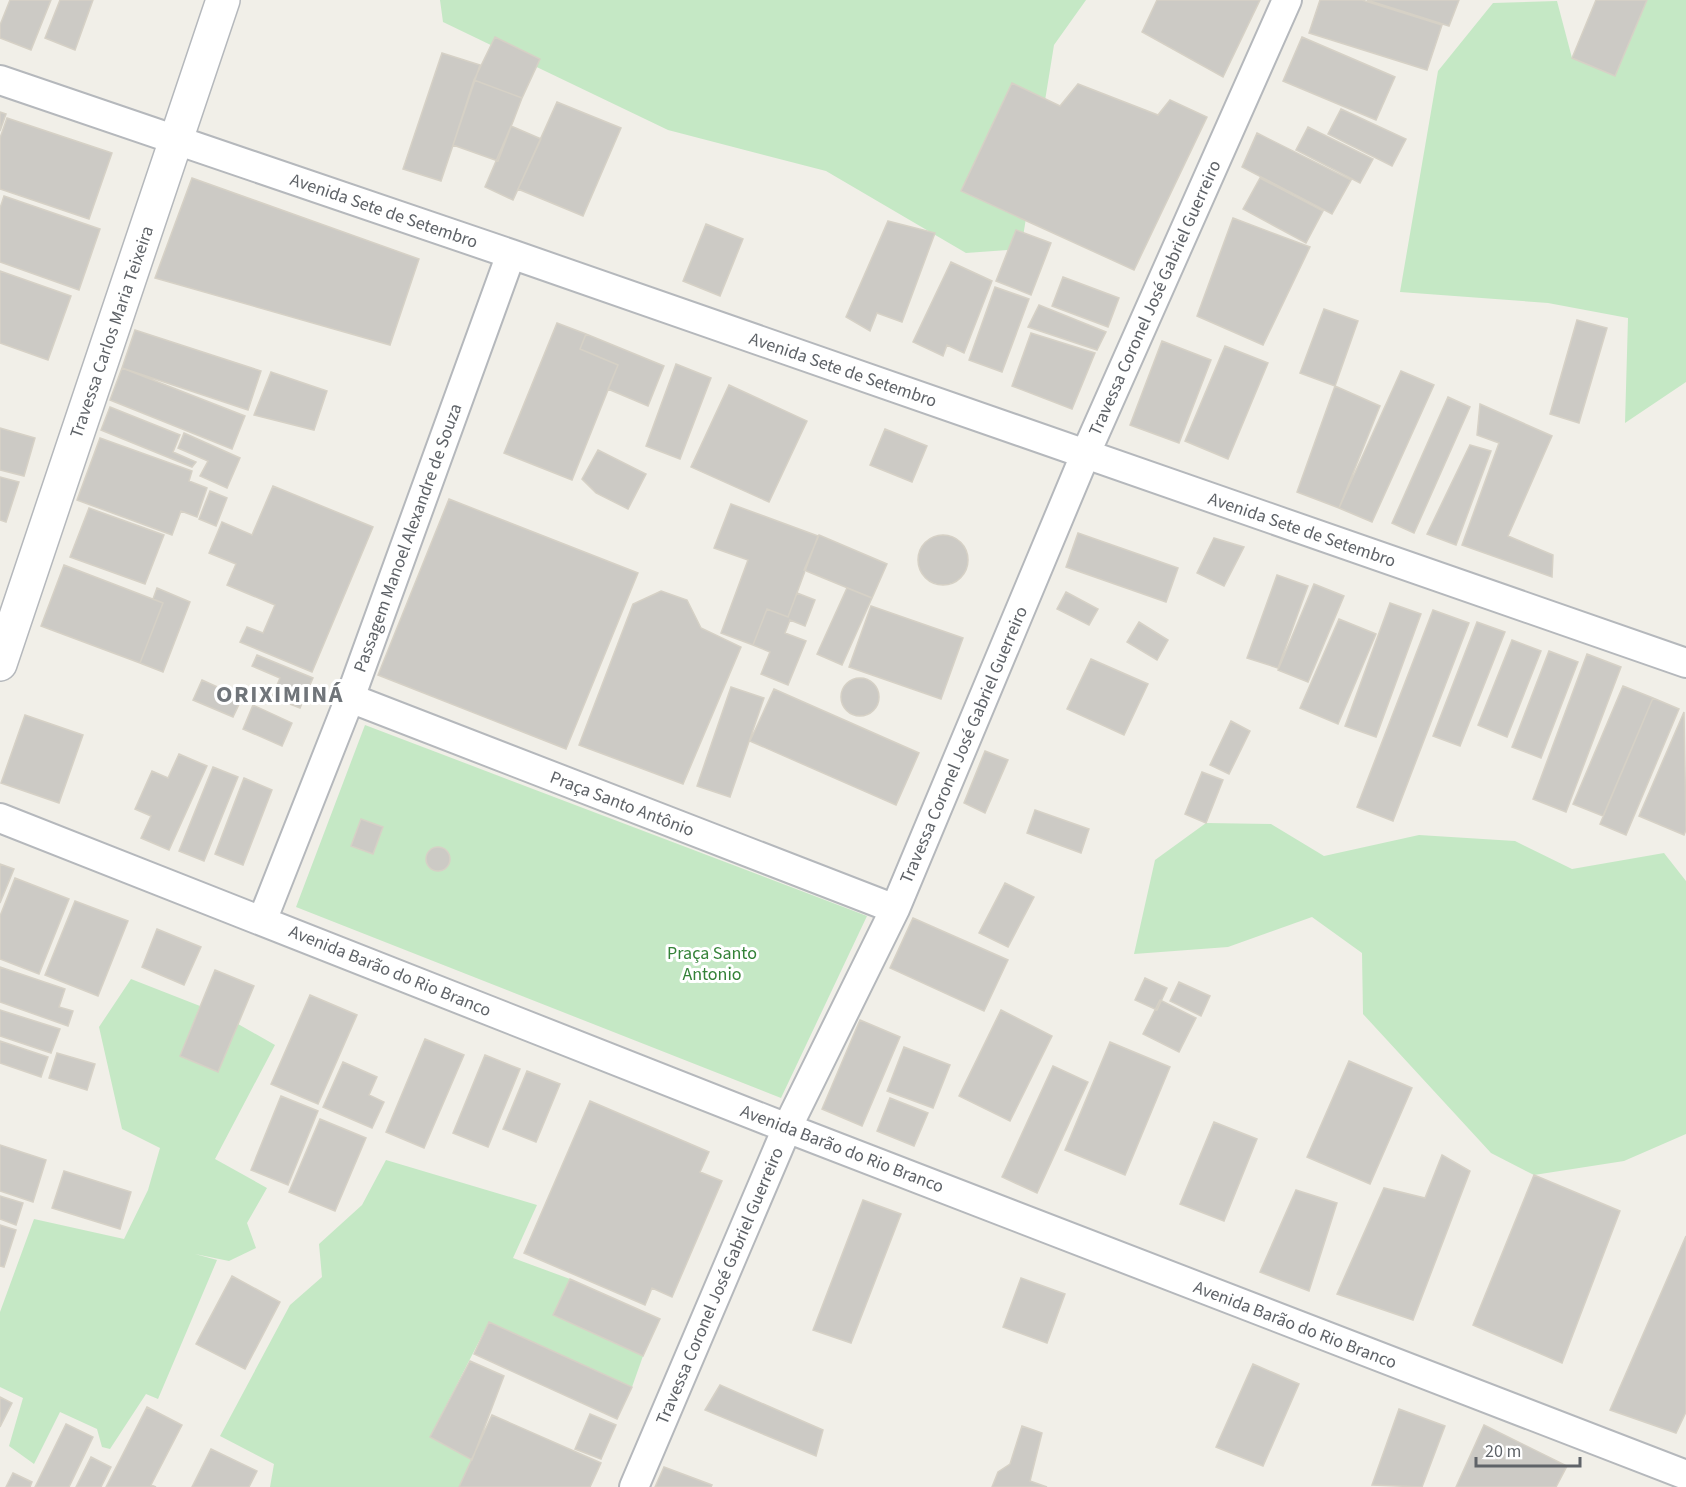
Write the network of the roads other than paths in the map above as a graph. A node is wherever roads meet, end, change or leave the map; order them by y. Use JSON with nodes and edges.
{"nodes":[{"id":1,"x":223,"y":0,"type":"edge"},
{"id":2,"x":1287,"y":0,"type":"edge"},
{"id":3,"x":0,"y":80,"type":"edge"},
{"id":4,"x":176,"y":141,"type":"junction"},
{"id":5,"x":511,"y":254,"type":"junction"},
{"id":6,"x":1085,"y":455,"type":"junction"},
{"id":7,"x":1686,"y":663,"type":"edge"},
{"id":8,"x":0,"y":664,"type":"edge"},
{"id":9,"x":350,"y":698,"type":"junction"},
{"id":10,"x":0,"y":818,"type":"edge"},
{"id":11,"x":895,"y":909,"type":"junction"},
{"id":12,"x":262,"y":921,"type":"junction"},
{"id":13,"x":787,"y":1128,"type":"junction"},
{"id":14,"x":1686,"y":1476,"type":"edge"},
{"id":15,"x":634,"y":1487,"type":"edge"}],
"edges":[{"from":1,"to":4,"type":"street","name":"Travessa Carlos Maria Teixeira"},
{"from":2,"to":6,"type":"street","name":"Travessa Coronel José Gabriel Guerreiro"},
{"from":3,"to":4,"type":"street","name":"Avenida Sete de Setembro"},
{"from":4,"to":5,"type":"street","name":"Avenida Sete de Setembro"},
{"from":4,"to":8,"type":"street","name":"Travessa Carlos Maria Teixeira"},
{"from":5,"to":6,"type":"street","name":"Avenida Sete de Setembro"},
{"from":5,"to":9,"type":"street","name":"Passagem Manoel Alexandre de Souza"},
{"from":6,"to":7,"type":"street","name":"Avenida Sete de Setembro"},
{"from":6,"to":11,"type":"street","name":"Travessa Coronel José Gabriel Guerreiro"},
{"from":9,"to":11,"type":"street","name":"Praça Santo Antônio"},
{"from":9,"to":12,"type":"street","name":"Passagem Manoel Alexandre de Souza"},
{"from":10,"to":12,"type":"street","name":"Avenida Barão do Rio Branco"},
{"from":11,"to":13,"type":"street","name":"Travessa Coronel José Gabriel Guerreiro"},
{"from":12,"to":13,"type":"street","name":"Avenida Barão do Rio Branco"},
{"from":13,"to":14,"type":"street","name":"Avenida Barão do Rio Branco"},
{"from":13,"to":15,"type":"street","name":"Travessa Coronel José Gabriel Guerreiro"}]}
